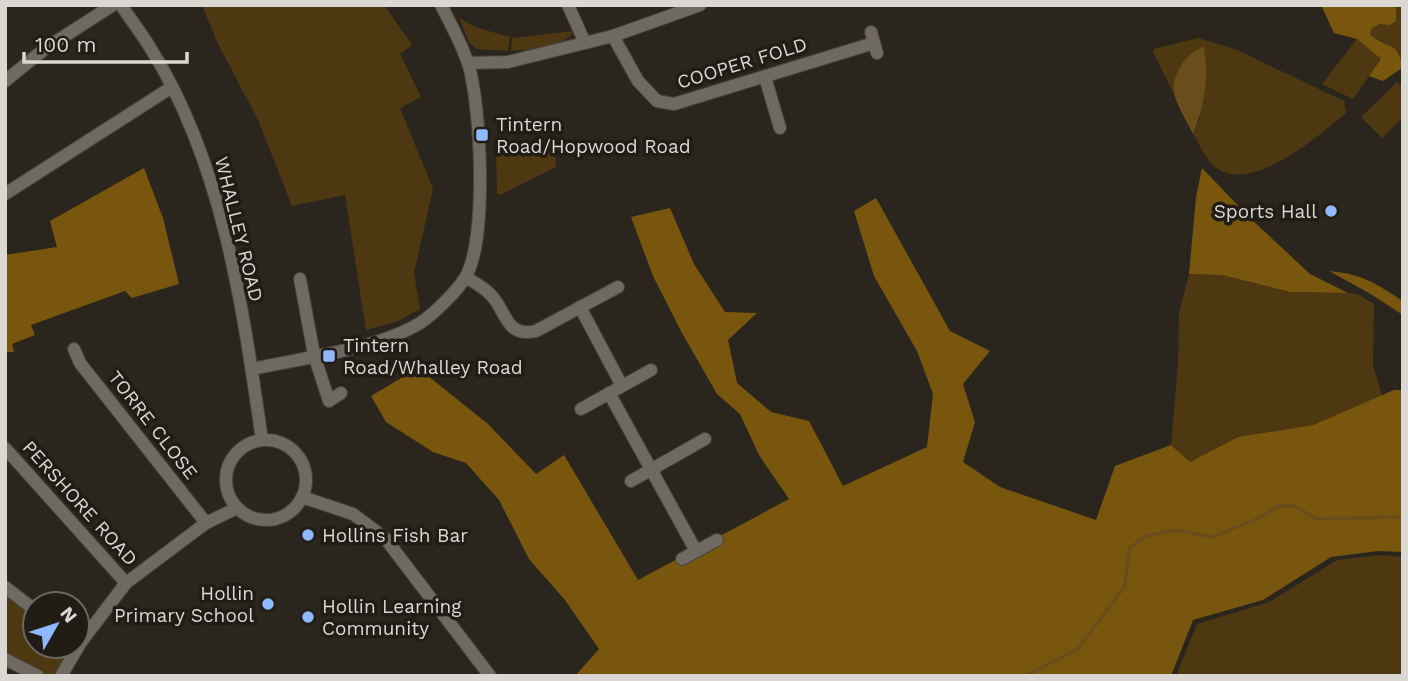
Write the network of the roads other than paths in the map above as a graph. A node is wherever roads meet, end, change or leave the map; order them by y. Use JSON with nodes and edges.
{"nodes":[{"id":1,"x":113,"y":5,"type":"edge"},
{"id":2,"x":121,"y":5,"type":"edge"},
{"id":3,"x":440,"y":5,"type":"edge"},
{"id":4,"x":568,"y":5,"type":"edge"},
{"id":5,"x":700,"y":5,"type":"edge"},
{"id":6,"x":670,"y":10,"type":"edge"},
{"id":7,"x":613,"y":36,"type":"junction"},
{"id":8,"x":585,"y":43,"type":"junction"},
{"id":9,"x":874,"y":43,"type":"dead end"},
{"id":10,"x":468,"y":63,"type":"junction"},
{"id":11,"x":765,"y":77,"type":"junction"},
{"id":12,"x":5,"y":81,"type":"edge"},
{"id":13,"x":172,"y":87,"type":"junction"},
{"id":14,"x":780,"y":128,"type":"dead end"},
{"id":15,"x":5,"y":194,"type":"edge"},
{"id":16,"x":466,"y":277,"type":"junction"},
{"id":17,"x":300,"y":279,"type":"dead end"},
{"id":18,"x":618,"y":287,"type":"dead end"},
{"id":19,"x":580,"y":307,"type":"junction"},
{"id":20,"x":74,"y":349,"type":"dead end"},
{"id":21,"x":314,"y":355,"type":"junction"},
{"id":22,"x":252,"y":369,"type":"junction"},
{"id":23,"x":651,"y":370,"type":"dead end"},
{"id":24,"x":622,"y":386,"type":"junction"},
{"id":25,"x":341,"y":393,"type":"dead end"},
{"id":26,"x":609,"y":394,"type":"junction"},
{"id":27,"x":581,"y":409,"type":"dead end"},
{"id":28,"x":705,"y":439,"type":"dead end"},
{"id":29,"x":262,"y":440,"type":"junction"},
{"id":30,"x":5,"y":448,"type":"edge"},
{"id":31,"x":650,"y":470,"type":"junction"},
{"id":32,"x":631,"y":481,"type":"dead end"},
{"id":33,"x":302,"y":497,"type":"junction"},
{"id":34,"x":237,"y":508,"type":"junction"},
{"id":35,"x":206,"y":523,"type":"junction"},
{"id":36,"x":717,"y":540,"type":"dead end"},
{"id":37,"x":696,"y":551,"type":"junction"},
{"id":38,"x":682,"y":559,"type":"dead end"},
{"id":39,"x":126,"y":583,"type":"junction"},
{"id":40,"x":5,"y":587,"type":"edge"},
{"id":41,"x":21,"y":599,"type":"edge"},
{"id":42,"x":91,"y":625,"type":"edge"},
{"id":43,"x":5,"y":659,"type":"edge"},
{"id":44,"x":69,"y":660,"type":"edge"},
{"id":45,"x":38,"y":676,"type":"edge"},
{"id":46,"x":61,"y":676,"type":"edge"},
{"id":47,"x":490,"y":676,"type":"edge"}],
"edges":[{"from":1,"to":12,"type":"street"},
{"from":2,"to":13,"type":"street","name":"WHALLEY ROAD"},
{"from":3,"to":10,"type":"street"},
{"from":4,"to":8,"type":"street"},
{"from":5,"to":6,"type":"street"},
{"from":6,"to":7,"type":"street"},
{"from":7,"to":8,"type":"street"},
{"from":7,"to":11,"type":"street","name":"COOPER FOLD"},
{"from":8,"to":10,"type":"street"},
{"from":9,"to":11,"type":"street","name":"COOPER FOLD"},
{"from":10,"to":16,"type":"street"},
{"from":11,"to":14,"type":"street"},
{"from":13,"to":15,"type":"street"},
{"from":13,"to":22,"type":"street","name":"WHALLEY ROAD"},
{"from":16,"to":19,"type":"street"},
{"from":16,"to":21,"type":"street"},
{"from":17,"to":21,"type":"street"},
{"from":18,"to":19,"type":"street"},
{"from":19,"to":24,"type":"street"},
{"from":20,"to":35,"type":"street","name":"TORRE CLOSE"},
{"from":21,"to":22,"type":"street"},
{"from":21,"to":25,"type":"street"},
{"from":22,"to":29,"type":"street","name":"WHALLEY ROAD"},
{"from":23,"to":24,"type":"street"},
{"from":24,"to":26,"type":"street"},
{"from":26,"to":27,"type":"street"},
{"from":26,"to":31,"type":"street"},
{"from":28,"to":31,"type":"street"},
{"from":29,"to":33,"type":"street"},
{"from":29,"to":34,"type":"street"},
{"from":30,"to":39,"type":"street","name":"PERSHORE ROAD"},
{"from":31,"to":32,"type":"street"},
{"from":31,"to":37,"type":"street"},
{"from":33,"to":34,"type":"street"},
{"from":33,"to":47,"type":"street"},
{"from":34,"to":35,"type":"street"},
{"from":35,"to":39,"type":"street"},
{"from":36,"to":37,"type":"street"},
{"from":37,"to":38,"type":"street"},
{"from":39,"to":42,"type":"street"},
{"from":40,"to":41,"type":"street"},
{"from":43,"to":45,"type":"street"},
{"from":44,"to":46,"type":"street"}]}
